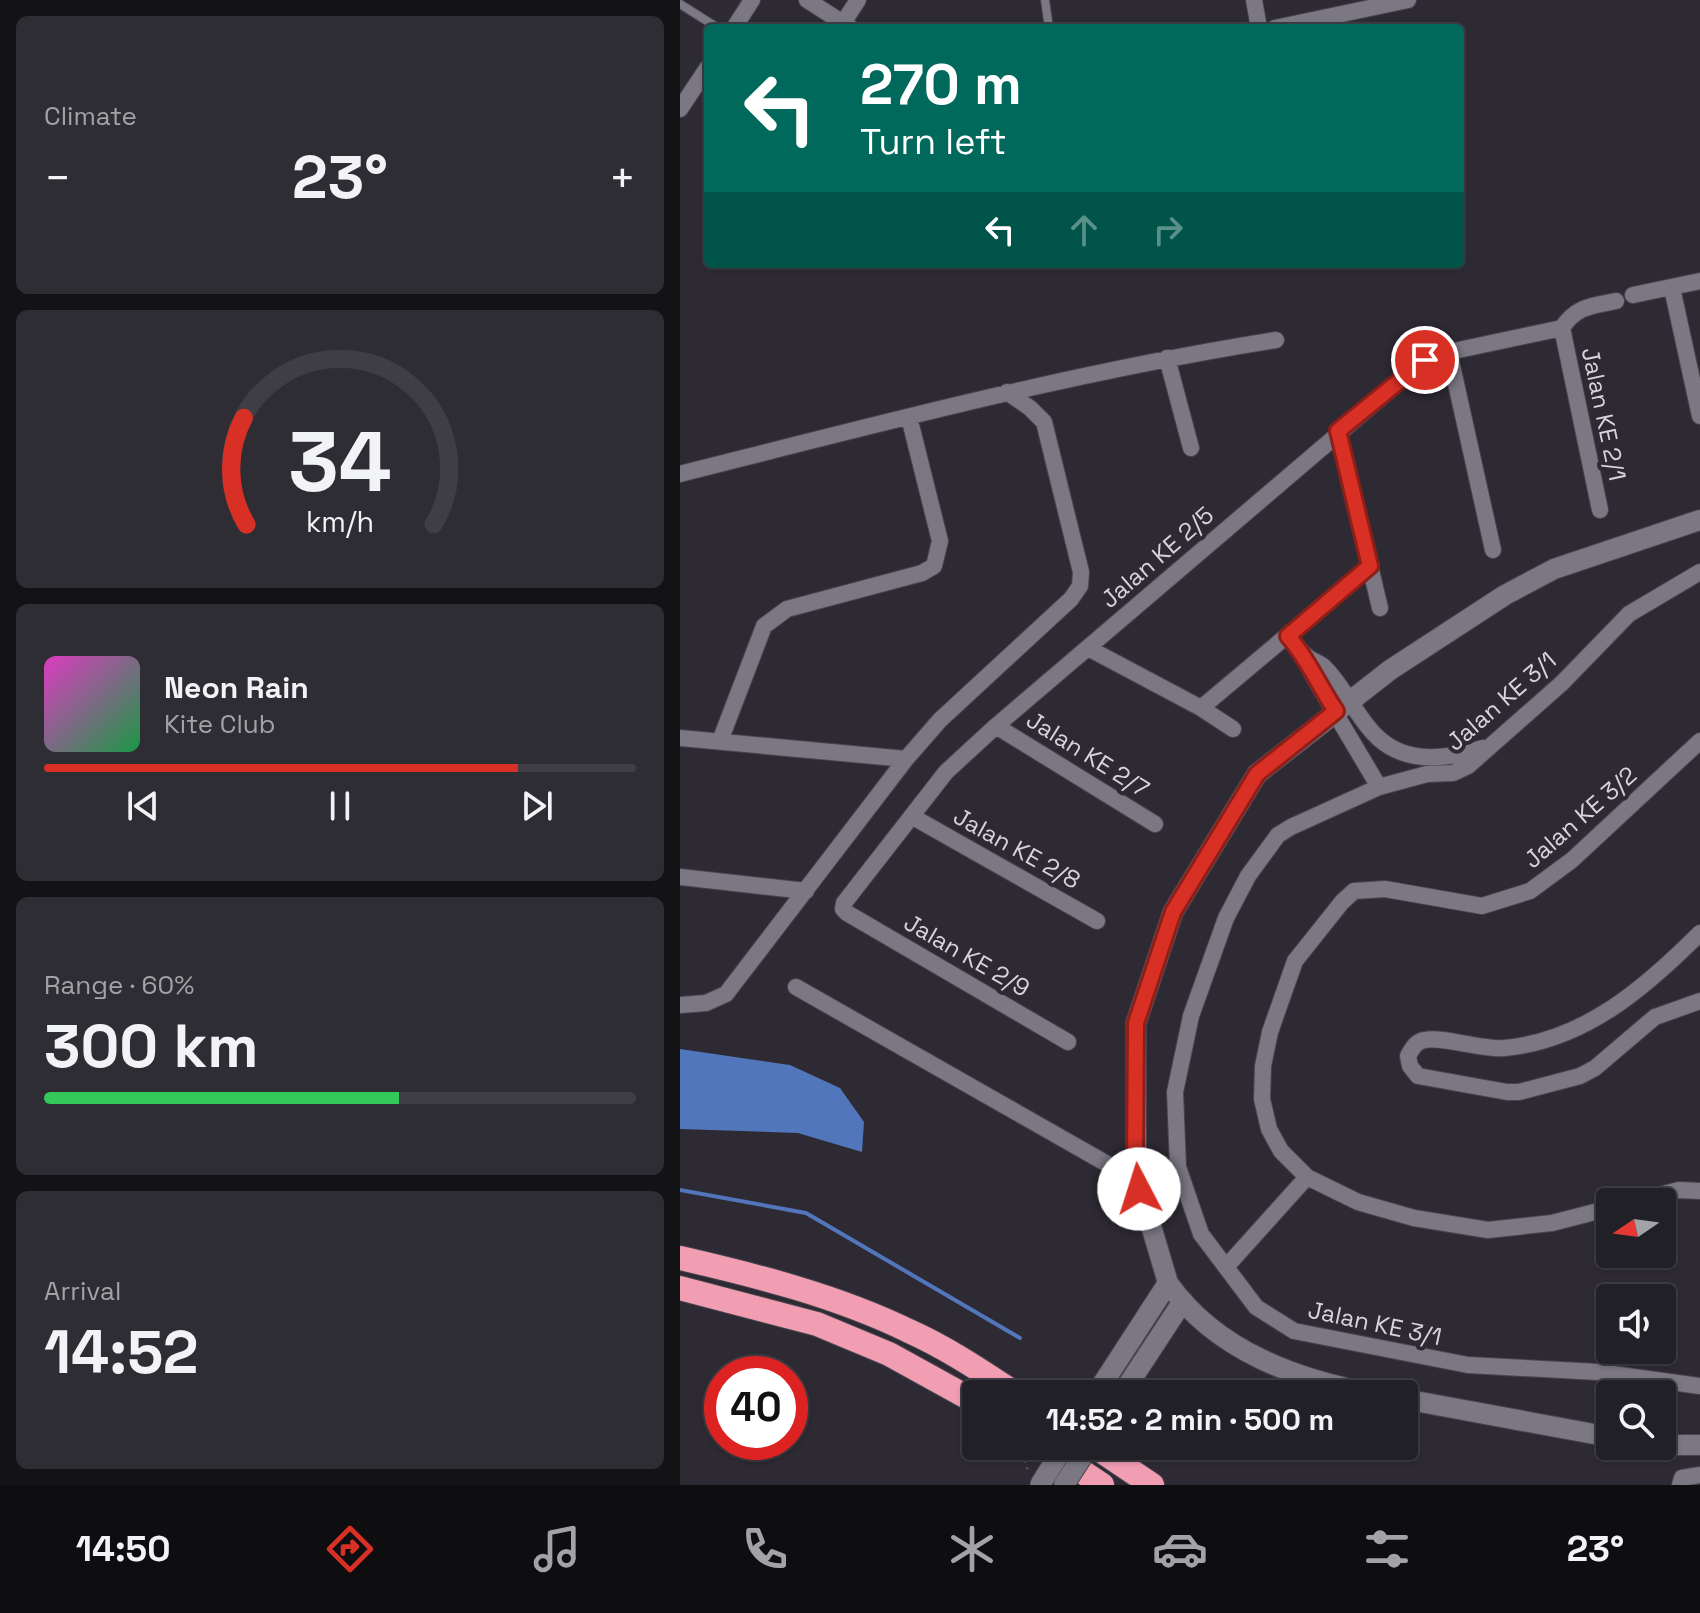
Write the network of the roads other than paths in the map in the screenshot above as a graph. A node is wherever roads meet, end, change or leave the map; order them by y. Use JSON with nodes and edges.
{"nodes":[{"id":1,"x":752,"y":0,"type":"edge"},
{"id":2,"x":807,"y":0,"type":"edge"},
{"id":3,"x":858,"y":0,"type":"edge"},
{"id":4,"x":1045,"y":0,"type":"edge"},
{"id":5,"x":1254,"y":0,"type":"edge"},
{"id":6,"x":1408,"y":0,"type":"edge"},
{"id":7,"x":680,"y":4,"type":"edge"},
{"id":8,"x":712,"y":24,"type":"edge"},
{"id":9,"x":737,"y":24,"type":"edge"},
{"id":10,"x":844,"y":24,"type":"edge"},
{"id":11,"x":848,"y":24,"type":"edge"},
{"id":12,"x":1048,"y":24,"type":"edge"},
{"id":13,"x":1258,"y":24,"type":"edge"},
{"id":14,"x":1294,"y":24,"type":"edge"},
{"id":15,"x":704,"y":73,"type":"edge"},
{"id":16,"x":680,"y":109,"type":"edge"},
{"id":17,"x":1700,"y":281,"type":"edge"},
{"id":18,"x":1672,"y":288,"type":"junction"},
{"id":19,"x":1633,"y":295,"type":"dead end"},
{"id":20,"x":1616,"y":301,"type":"dead end"},
{"id":21,"x":1562,"y":328,"type":"junction"},
{"id":22,"x":1276,"y":340,"type":"dead end"},
{"id":23,"x":1449,"y":352,"type":"junction"},
{"id":24,"x":1167,"y":358,"type":"junction"},
{"id":25,"x":1007,"y":392,"type":"junction"},
{"id":26,"x":1700,"y":416,"type":"edge"},
{"id":27,"x":909,"y":417,"type":"junction"},
{"id":28,"x":1338,"y":431,"type":"junction"},
{"id":29,"x":1191,"y":448,"type":"dead end"},
{"id":30,"x":680,"y":474,"type":"edge"},
{"id":31,"x":1600,"y":510,"type":"dead end"},
{"id":32,"x":1700,"y":520,"type":"edge"},
{"id":33,"x":1493,"y":550,"type":"dead end"},
{"id":34,"x":1370,"y":566,"type":"junction"},
{"id":35,"x":1700,"y":572,"type":"edge"},
{"id":36,"x":1380,"y":608,"type":"dead end"},
{"id":37,"x":1288,"y":636,"type":"junction"},
{"id":38,"x":1088,"y":648,"type":"junction"},
{"id":39,"x":1343,"y":706,"type":"junction"},
{"id":40,"x":1201,"y":708,"type":"junction"},
{"id":41,"x":996,"y":726,"type":"junction"},
{"id":42,"x":1233,"y":729,"type":"dead end"},
{"id":43,"x":680,"y":738,"type":"edge"},
{"id":44,"x":720,"y":741,"type":"junction"},
{"id":45,"x":1700,"y":741,"type":"edge"},
{"id":46,"x":1492,"y":745,"type":"junction"},
{"id":47,"x":906,"y":759,"type":"junction"},
{"id":48,"x":1379,"y":787,"type":"junction"},
{"id":49,"x":913,"y":817,"type":"junction"},
{"id":50,"x":1155,"y":824,"type":"dead end"},
{"id":51,"x":680,"y":877,"type":"edge"},
{"id":52,"x":806,"y":891,"type":"junction"},
{"id":53,"x":843,"y":909,"type":"joint"},
{"id":54,"x":1097,"y":921,"type":"dead end"},
{"id":55,"x":1700,"y":933,"type":"edge"},
{"id":56,"x":1693,"y":947,"type":"edge"},
{"id":57,"x":796,"y":987,"type":"dead end"},
{"id":58,"x":1700,"y":1001,"type":"edge"},
{"id":59,"x":680,"y":1005,"type":"edge"},
{"id":60,"x":1068,"y":1042,"type":"dead end"},
{"id":61,"x":1136,"y":1175,"type":"junction"},
{"id":62,"x":1307,"y":1177,"type":"junction"},
{"id":63,"x":1676,"y":1191,"type":"edge"},
{"id":64,"x":1700,"y":1191,"type":"edge"},
{"id":65,"x":1596,"y":1212,"type":"edge"},
{"id":66,"x":680,"y":1258,"type":"edge"},
{"id":67,"x":1226,"y":1267,"type":"junction"},
{"id":68,"x":680,"y":1288,"type":"edge"},
{"id":69,"x":1176,"y":1292,"type":"junction"},
{"id":70,"x":995,"y":1380,"type":"edge"},
{"id":71,"x":1105,"y":1380,"type":"edge"},
{"id":72,"x":1129,"y":1380,"type":"edge"},
{"id":73,"x":1321,"y":1380,"type":"edge"},
{"id":74,"x":1700,"y":1386,"type":"edge"},
{"id":75,"x":962,"y":1394,"type":"edge"},
{"id":76,"x":1418,"y":1402,"type":"edge"},
{"id":77,"x":1596,"y":1434,"type":"edge"},
{"id":78,"x":1676,"y":1445,"type":"edge"},
{"id":79,"x":1700,"y":1445,"type":"edge"},
{"id":80,"x":1055,"y":1460,"type":"edge"},
{"id":81,"x":1065,"y":1460,"type":"edge"},
{"id":82,"x":1082,"y":1460,"type":"edge"},
{"id":83,"x":1114,"y":1460,"type":"edge"},
{"id":84,"x":1700,"y":1475,"type":"edge"},
{"id":85,"x":1681,"y":1482,"type":"edge"},
{"id":86,"x":1040,"y":1485,"type":"edge"},
{"id":87,"x":1064,"y":1485,"type":"edge"},
{"id":88,"x":1102,"y":1485,"type":"edge"},
{"id":89,"x":1152,"y":1485,"type":"edge"}],
"edges":[{"from":1,"to":9,"type":"street"},
{"from":2,"to":10,"type":"street"},
{"from":3,"to":11,"type":"street"},
{"from":4,"to":12,"type":"lane"},
{"from":5,"to":13,"type":"street"},
{"from":6,"to":14,"type":"street"},
{"from":7,"to":8,"type":"lane"},
{"from":15,"to":16,"type":"street"},
{"from":17,"to":18,"type":"street"},
{"from":18,"to":19,"type":"street"},
{"from":18,"to":26,"type":"street"},
{"from":20,"to":21,"type":"street"},
{"from":21,"to":23,"type":"street","name":"Jalan KE 2/5"},
{"from":21,"to":31,"type":"street","name":"Jalan KE 2/1"},
{"from":22,"to":24,"type":"street"},
{"from":23,"to":28,"type":"street","name":"Jalan KE 2/5"},
{"from":23,"to":33,"type":"street"},
{"from":24,"to":25,"type":"street"},
{"from":24,"to":29,"type":"street"},
{"from":25,"to":27,"type":"street"},
{"from":25,"to":47,"type":"street"},
{"from":27,"to":30,"type":"street"},
{"from":27,"to":44,"type":"street"},
{"from":28,"to":34,"type":"street"},
{"from":28,"to":38,"type":"street","name":"Jalan KE 2/5"},
{"from":32,"to":39,"type":"street"},
{"from":34,"to":36,"type":"street"},
{"from":34,"to":37,"type":"street"},
{"from":35,"to":46,"type":"street","name":"Jalan KE 3/1"},
{"from":37,"to":39,"type":"street"},
{"from":37,"to":40,"type":"street"},
{"from":38,"to":40,"type":"street"},
{"from":38,"to":41,"type":"street","name":"Jalan KE 2/5"},
{"from":39,"to":46,"type":"street"},
{"from":39,"to":48,"type":"street"},
{"from":39,"to":61,"type":"street"},
{"from":40,"to":42,"type":"street"},
{"from":41,"to":49,"type":"street","name":"Jalan KE 2/5"},
{"from":41,"to":50,"type":"street","name":"Jalan KE 2/7"},
{"from":43,"to":44,"type":"street"},
{"from":44,"to":47,"type":"street"},
{"from":45,"to":62,"type":"street","name":"Jalan KE 3/2"},
{"from":46,"to":48,"type":"street","name":"Jalan KE 3/1"},
{"from":47,"to":52,"type":"street"},
{"from":48,"to":67,"type":"street","name":"Jalan KE 3/1"},
{"from":49,"to":53,"type":"street","name":"Jalan KE 2/5"},
{"from":49,"to":54,"type":"street","name":"Jalan KE 2/8"},
{"from":51,"to":52,"type":"street"},
{"from":52,"to":59,"type":"street"},
{"from":53,"to":60,"type":"street","name":"Jalan KE 2/9"},
{"from":55,"to":56,"type":"street"},
{"from":56,"to":58,"type":"street"},
{"from":57,"to":61,"type":"street"},
{"from":61,"to":69,"type":"street"},
{"from":62,"to":65,"type":"street","name":"Jalan KE 3/2"},
{"from":62,"to":67,"type":"street"},
{"from":63,"to":64,"type":"street"},
{"from":66,"to":70,"type":"highway"},
{"from":67,"to":74,"type":"street","name":"Jalan KE 3/1"},
{"from":68,"to":75,"type":"highway"},
{"from":69,"to":71,"type":"street"},
{"from":69,"to":72,"type":"street"},
{"from":69,"to":73,"type":"street"},
{"from":76,"to":77,"type":"street"},
{"from":78,"to":79,"type":"street"},
{"from":80,"to":86,"type":"street","bridge":true},
{"from":81,"to":88,"type":"highway"},
{"from":82,"to":87,"type":"street","bridge":true},
{"from":83,"to":89,"type":"highway"},
{"from":84,"to":85,"type":"street"}]}
